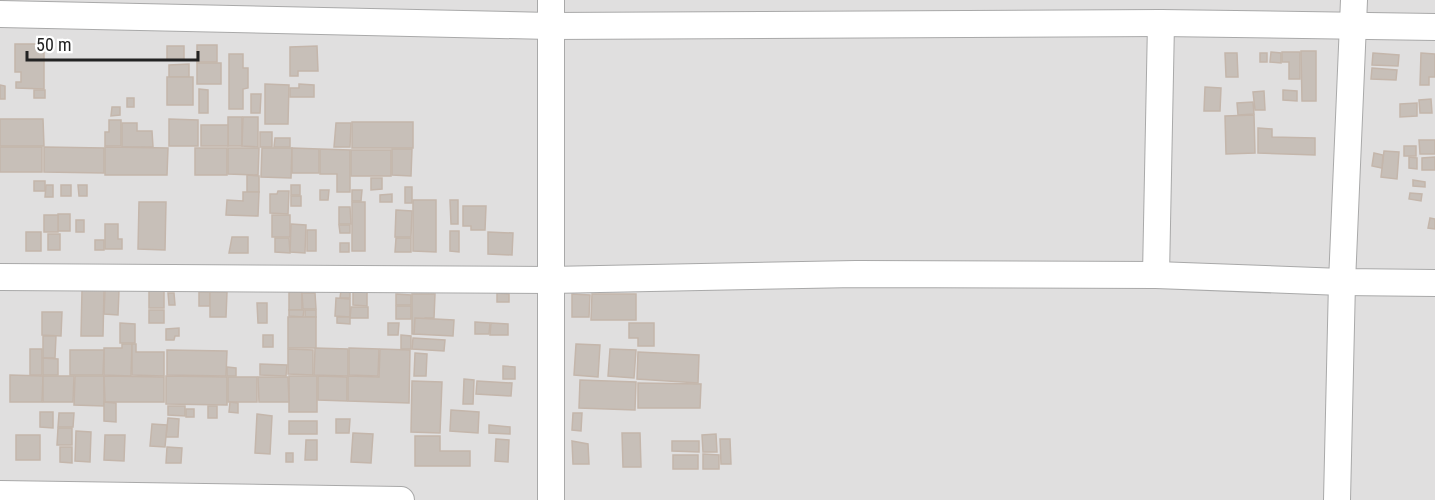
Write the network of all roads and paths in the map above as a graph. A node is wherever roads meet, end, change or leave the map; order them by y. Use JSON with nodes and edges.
{"nodes":[{"id":1,"x":551,"y":0,"type":"edge"},
{"id":2,"x":1354,"y":13,"type":"edge"},
{"id":3,"x":0,"y":14,"type":"edge"},
{"id":4,"x":1161,"y":23,"type":"junction"},
{"id":5,"x":550,"y":26,"type":"junction"},
{"id":6,"x":1435,"y":27,"type":"edge"},
{"id":7,"x":1156,"y":275,"type":"junction"},
{"id":8,"x":0,"y":277,"type":"edge"},
{"id":9,"x":550,"y":280,"type":"junction"},
{"id":10,"x":1342,"y":282,"type":"junction"},
{"id":11,"x":1435,"y":283,"type":"edge"},
{"id":12,"x":0,"y":494,"type":"edge"},
{"id":13,"x":401,"y":500,"type":"edge"},
{"id":14,"x":551,"y":500,"type":"edge"},
{"id":15,"x":1337,"y":500,"type":"edge"}],
"edges":[{"from":1,"to":5,"type":"street"},
{"from":2,"to":4,"type":"street"},
{"from":2,"to":6,"type":"street"},
{"from":2,"to":10,"type":"street"},
{"from":3,"to":5,"type":"street"},
{"from":4,"to":5,"type":"street"},
{"from":4,"to":7,"type":"street"},
{"from":5,"to":9,"type":"street"},
{"from":7,"to":9,"type":"street"},
{"from":7,"to":10,"type":"street"},
{"from":8,"to":9,"type":"street"},
{"from":9,"to":14,"type":"street"},
{"from":10,"to":11,"type":"street"},
{"from":10,"to":15,"type":"street"},
{"from":12,"to":13,"type":"street"}]}
